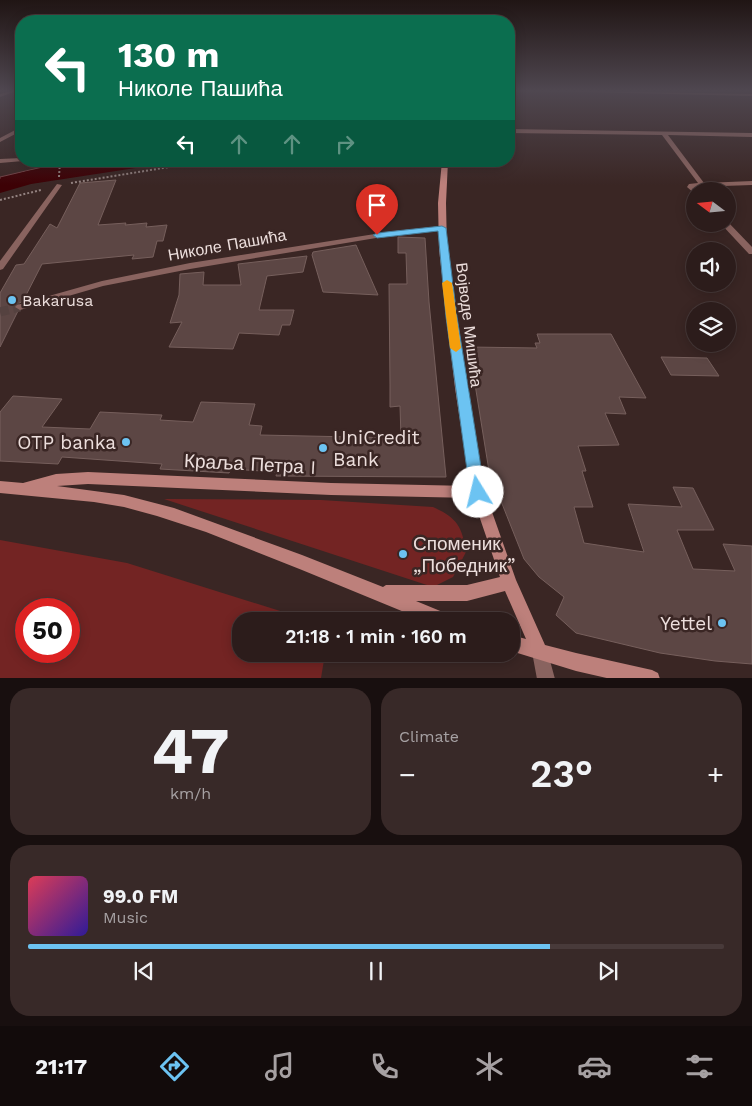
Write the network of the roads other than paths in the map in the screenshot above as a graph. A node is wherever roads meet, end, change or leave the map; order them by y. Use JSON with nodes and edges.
{"nodes":[{"id":1,"x":515,"y":131,"type":"edge"},
{"id":2,"x":15,"y":132,"type":"edge"},
{"id":3,"x":664,"y":134,"type":"junction"},
{"id":4,"x":752,"y":135,"type":"edge"},
{"id":5,"x":0,"y":140,"type":"edge"},
{"id":6,"x":15,"y":160,"type":"edge"},
{"id":7,"x":0,"y":161,"type":"edge"},
{"id":8,"x":445,"y":167,"type":"edge"},
{"id":9,"x":700,"y":182,"type":"edge"},
{"id":10,"x":752,"y":182,"type":"edge"},
{"id":11,"x":736,"y":183,"type":"edge"},
{"id":12,"x":59,"y":185,"type":"road end"},
{"id":13,"x":442,"y":228,"type":"junction"},
{"id":14,"x":733,"y":232,"type":"edge"},
{"id":15,"x":752,"y":252,"type":"edge"},
{"id":16,"x":0,"y":267,"type":"edge"},
{"id":17,"x":20,"y":308,"type":"tunnel mouth"},
{"id":18,"x":0,"y":487,"type":"edge"},
{"id":19,"x":21,"y":488,"type":"junction"},
{"id":20,"x":478,"y":492,"type":"junction"},
{"id":21,"x":509,"y":582,"type":"junction"},
{"id":22,"x":382,"y":593,"type":"junction"},
{"id":23,"x":424,"y":612,"type":"edge"},
{"id":24,"x":520,"y":646,"type":"edge"},
{"id":25,"x":540,"y":652,"type":"junction"},
{"id":26,"x":546,"y":678,"type":"edge"},
{"id":27,"x":652,"y":678,"type":"edge"}],
"edges":[{"from":1,"to":3,"type":"street"},
{"from":2,"to":5,"type":"street"},
{"from":3,"to":4,"type":"street"},
{"from":3,"to":9,"type":"street"},
{"from":6,"to":7,"type":"street"},
{"from":8,"to":13,"type":"main road","name":"Војводе Мишића"},
{"from":10,"to":11,"type":"street"},
{"from":12,"to":16,"type":"street"},
{"from":13,"to":17,"type":"street","name":"Николе Пашића"},
{"from":13,"to":20,"type":"main road","name":"Војводе Мишића"},
{"from":14,"to":15,"type":"street"},
{"from":18,"to":19,"type":"main road","name":"Краља Петра I"},
{"from":19,"to":20,"type":"main road","name":"Краља Петра I"},
{"from":19,"to":22,"type":"main road","name":"Краља Петра I"},
{"from":20,"to":21,"type":"main road","name":"Војводе Мишића"},
{"from":21,"to":22,"type":"main road"},
{"from":21,"to":25,"type":"main road","name":"Војводе Мишића"},
{"from":22,"to":23,"type":"main road","name":"Краља Петра I"},
{"from":24,"to":25,"type":"main road"},
{"from":25,"to":26,"type":"street"},
{"from":25,"to":27,"type":"main road"}]}
